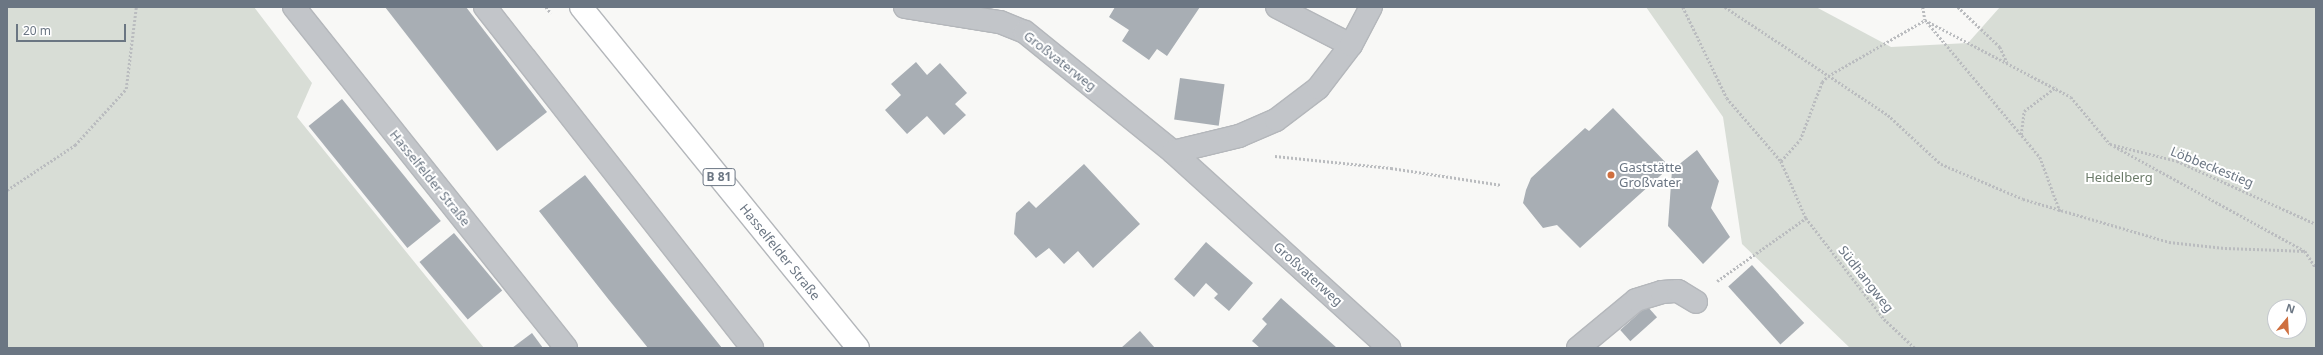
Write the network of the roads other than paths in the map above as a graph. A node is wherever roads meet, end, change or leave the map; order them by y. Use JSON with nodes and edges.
{"nodes":[{"id":1,"x":294,"y":7,"type":"edge"},
{"id":2,"x":484,"y":7,"type":"edge"},
{"id":3,"x":580,"y":7,"type":"edge"},
{"id":4,"x":905,"y":7,"type":"edge"},
{"id":5,"x":1278,"y":7,"type":"edge"},
{"id":6,"x":1371,"y":7,"type":"edge"},
{"id":7,"x":1351,"y":45,"type":"junction"},
{"id":8,"x":1173,"y":152,"type":"junction"},
{"id":9,"x":1696,"y":302,"type":"road end"},
{"id":10,"x":566,"y":348,"type":"edge"},
{"id":11,"x":752,"y":348,"type":"edge"},
{"id":12,"x":858,"y":348,"type":"edge"},
{"id":13,"x":1389,"y":348,"type":"edge"},
{"id":14,"x":1578,"y":348,"type":"edge"}],
"edges":[{"from":1,"to":10,"type":"street","name":"Hasselfelder Straße"},
{"from":2,"to":11,"type":"street"},
{"from":3,"to":12,"type":"main road","name":"Hasselfelder Straße","number":"B 81"},
{"from":4,"to":8,"type":"street","name":"Großvaterweg"},
{"from":5,"to":7,"type":"street"},
{"from":6,"to":7,"type":"street"},
{"from":7,"to":8,"type":"street"},
{"from":8,"to":13,"type":"street","name":"Großvaterweg"},
{"from":9,"to":14,"type":"street"}]}
